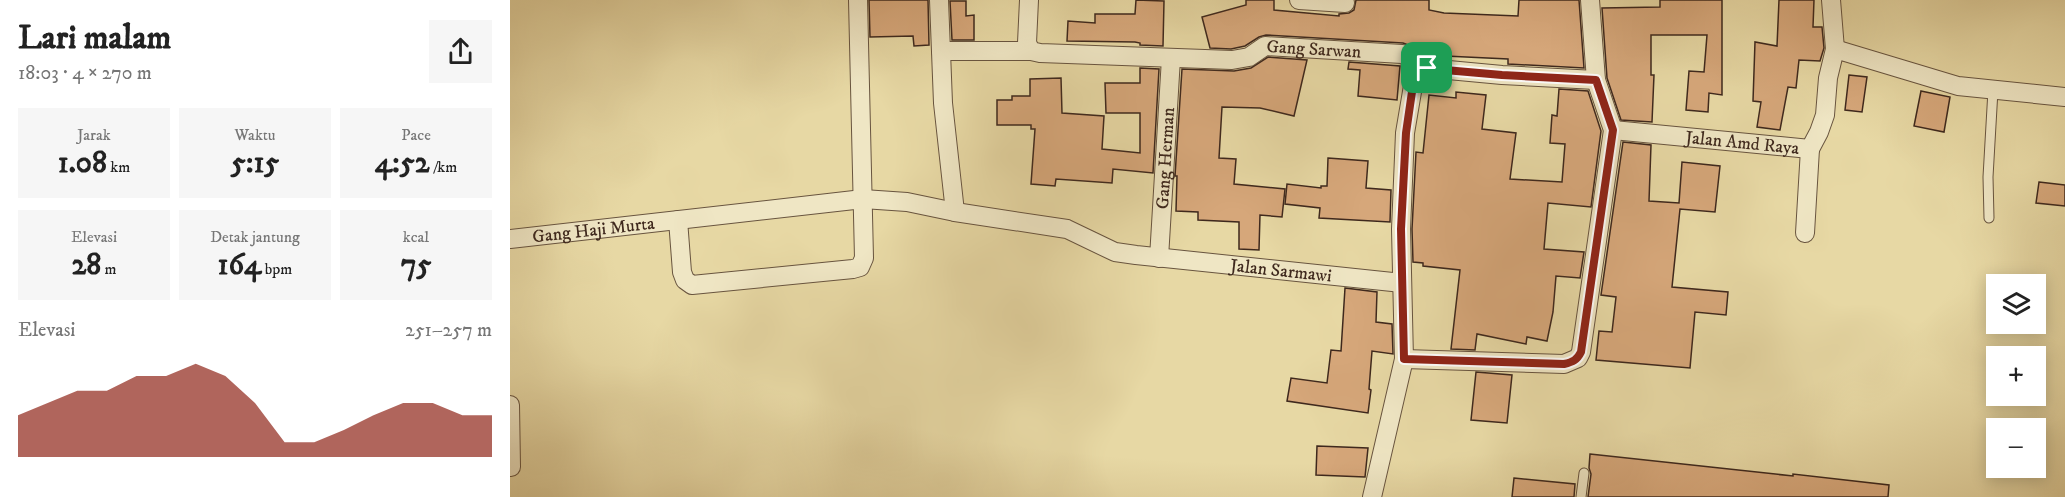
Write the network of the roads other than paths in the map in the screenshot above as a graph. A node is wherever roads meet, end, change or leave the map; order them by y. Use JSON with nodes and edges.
{"nodes":[{"id":1,"x":858,"y":0,"type":"edge"},
{"id":2,"x":939,"y":0,"type":"edge"},
{"id":3,"x":1029,"y":0,"type":"edge"},
{"id":4,"x":1299,"y":0,"type":"edge"},
{"id":5,"x":1590,"y":0,"type":"edge"},
{"id":6,"x":1831,"y":0,"type":"edge"},
{"id":7,"x":1345,"y":3,"type":"dead end"},
{"id":8,"x":1835,"y":49,"type":"junction"},
{"id":9,"x":941,"y":51,"type":"junction"},
{"id":10,"x":1031,"y":51,"type":"junction"},
{"id":11,"x":1171,"y":58,"type":"junction"},
{"id":12,"x":1422,"y":68,"type":"junction"},
{"id":13,"x":1596,"y":80,"type":"junction"},
{"id":14,"x":1993,"y":90,"type":"junction"},
{"id":15,"x":2065,"y":97,"type":"edge"},
{"id":16,"x":1613,"y":130,"type":"junction"},
{"id":17,"x":1810,"y":149,"type":"junction"},
{"id":18,"x":863,"y":199,"type":"junction"},
{"id":19,"x":955,"y":212,"type":"junction"},
{"id":20,"x":1989,"y":218,"type":"dead end"},
{"id":21,"x":678,"y":220,"type":"junction"},
{"id":22,"x":1805,"y":233,"type":"dead end"},
{"id":23,"x":510,"y":238,"type":"edge"},
{"id":24,"x":1159,"y":258,"type":"junction"},
{"id":25,"x":1402,"y":283,"type":"junction"},
{"id":26,"x":1404,"y":359,"type":"junction"},
{"id":27,"x":510,"y":405,"type":"edge"},
{"id":28,"x":511,"y":467,"type":"edge"},
{"id":29,"x":1584,"y":473,"type":"dead end"},
{"id":30,"x":1372,"y":497,"type":"edge"},
{"id":31,"x":1581,"y":497,"type":"edge"}],
"edges":[{"from":1,"to":18,"type":"street"},
{"from":2,"to":9,"type":"street"},
{"from":3,"to":10,"type":"street"},
{"from":4,"to":7,"type":"street"},
{"from":5,"to":13,"type":"street"},
{"from":6,"to":8,"type":"street","name":"Jalan Amd Raya"},
{"from":8,"to":14,"type":"street"},
{"from":8,"to":17,"type":"street","name":"Jalan Amd Raya"},
{"from":9,"to":10,"type":"street","name":"Gang Sarwan"},
{"from":9,"to":19,"type":"street"},
{"from":10,"to":11,"type":"street","name":"Gang Sarwan"},
{"from":11,"to":12,"type":"street","name":"Gang Sarwan"},
{"from":11,"to":24,"type":"street","name":"Gang Herman"},
{"from":12,"to":13,"type":"street"},
{"from":12,"to":25,"type":"street"},
{"from":13,"to":16,"type":"street"},
{"from":14,"to":15,"type":"street"},
{"from":14,"to":20,"type":"lane"},
{"from":16,"to":17,"type":"street","name":"Jalan Amd Raya"},
{"from":16,"to":26,"type":"street"},
{"from":17,"to":22,"type":"street"},
{"from":18,"to":19,"type":"street","name":"Gang Haji Murta"},
{"from":18,"to":21,"type":"street","name":"Gang Haji Murta"},
{"from":18,"to":21,"type":"street"},
{"from":19,"to":24,"type":"street","name":"Jalan Sarmawi"},
{"from":21,"to":23,"type":"street","name":"Gang Haji Murta"},
{"from":24,"to":25,"type":"street","name":"Jalan Sarmawi"},
{"from":25,"to":26,"type":"street"},
{"from":26,"to":30,"type":"street"},
{"from":27,"to":28,"type":"street"},
{"from":29,"to":31,"type":"lane"}]}
